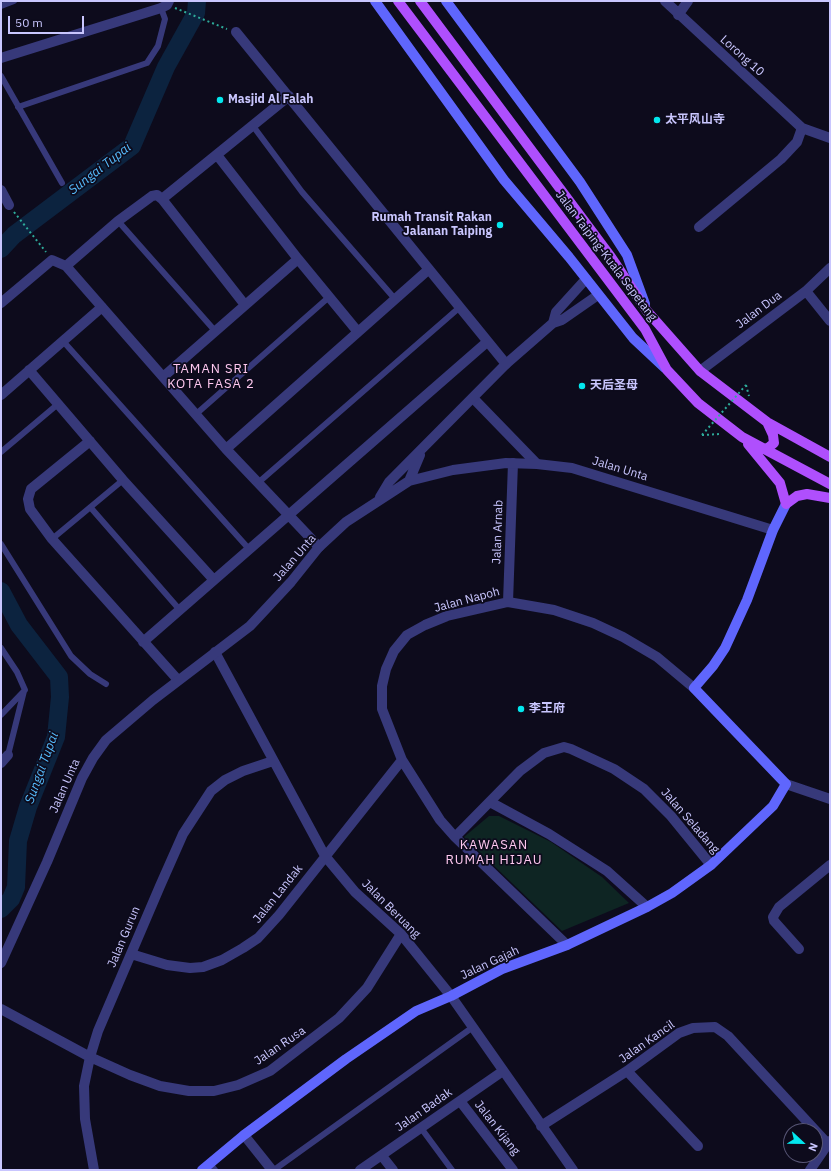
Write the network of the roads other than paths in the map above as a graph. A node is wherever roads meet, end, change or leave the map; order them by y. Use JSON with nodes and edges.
{"nodes":[{"id":1,"x":14,"y":1,"type":"edge"},
{"id":2,"x":375,"y":1,"type":"edge"},
{"id":3,"x":398,"y":1,"type":"edge"},
{"id":4,"x":420,"y":1,"type":"edge"},
{"id":5,"x":446,"y":1,"type":"edge"},
{"id":6,"x":665,"y":1,"type":"edge"},
{"id":7,"x":688,"y":1,"type":"edge"},
{"id":8,"x":166,"y":5,"type":"edge"},
{"id":9,"x":1,"y":6,"type":"edge"},
{"id":10,"x":678,"y":15,"type":"junction"},
{"id":11,"x":236,"y":32,"type":"road end"},
{"id":12,"x":1,"y":58,"type":"edge"},
{"id":13,"x":1,"y":76,"type":"edge"},
{"id":14,"x":289,"y":96,"type":"junction"},
{"id":15,"x":18,"y":106,"type":"junction"},
{"id":16,"x":253,"y":126,"type":"junction"},
{"id":17,"x":802,"y":128,"type":"junction"},
{"id":18,"x":830,"y":138,"type":"edge"},
{"id":19,"x":217,"y":155,"type":"junction"},
{"id":20,"x":62,"y":183,"type":"dead end"},
{"id":21,"x":1,"y":190,"type":"edge"},
{"id":22,"x":162,"y":199,"type":"junction"},
{"id":23,"x":12,"y":209,"type":"road end"},
{"id":24,"x":118,"y":221,"type":"junction"},
{"id":25,"x":699,"y":227,"type":"dead end"},
{"id":26,"x":298,"y":260,"type":"junction"},
{"id":27,"x":66,"y":266,"type":"junction"},
{"id":28,"x":830,"y":268,"type":"edge"},
{"id":29,"x":428,"y":270,"type":"junction"},
{"id":30,"x":586,"y":279,"type":"junction"},
{"id":31,"x":806,"y":291,"type":"junction"},
{"id":32,"x":598,"y":295,"type":"junction"},
{"id":33,"x":329,"y":297,"type":"junction"},
{"id":34,"x":394,"y":299,"type":"junction"},
{"id":35,"x":1,"y":303,"type":"edge"},
{"id":36,"x":245,"y":305,"type":"junction"},
{"id":37,"x":102,"y":307,"type":"junction"},
{"id":38,"x":460,"y":307,"type":"junction"},
{"id":39,"x":647,"y":311,"type":"junction"},
{"id":40,"x":830,"y":320,"type":"edge"},
{"id":41,"x":553,"y":323,"type":"junction"},
{"id":42,"x":216,"y":332,"type":"junction"},
{"id":43,"x":358,"y":332,"type":"junction"},
{"id":44,"x":62,"y":340,"type":"junction"},
{"id":45,"x":487,"y":342,"type":"junction"},
{"id":46,"x":506,"y":364,"type":"junction"},
{"id":47,"x":29,"y":370,"type":"junction"},
{"id":48,"x":667,"y":370,"type":"junction"},
{"id":49,"x":700,"y":371,"type":"junction"},
{"id":50,"x":163,"y":377,"type":"junction"},
{"id":51,"x":1,"y":395,"type":"edge"},
{"id":52,"x":473,"y":398,"type":"junction"},
{"id":53,"x":58,"y":404,"type":"junction"},
{"id":54,"x":195,"y":415,"type":"junction"},
{"id":55,"x":767,"y":422,"type":"junction"},
{"id":56,"x":739,"y":435,"type":"junction"},
{"id":57,"x":90,"y":441,"type":"junction"},
{"id":58,"x":424,"y":448,"type":"junction"},
{"id":59,"x":226,"y":449,"type":"junction"},
{"id":60,"x":762,"y":449,"type":"junction"},
{"id":61,"x":1,"y":452,"type":"edge"},
{"id":62,"x":830,"y":457,"type":"edge"},
{"id":63,"x":513,"y":463,"type":"junction"},
{"id":64,"x":537,"y":464,"type":"junction"},
{"id":65,"x":123,"y":480,"type":"junction"},
{"id":66,"x":409,"y":481,"type":"junction"},
{"id":67,"x":259,"y":482,"type":"junction"},
{"id":68,"x":830,"y":484,"type":"edge"},
{"id":69,"x":830,"y":498,"type":"edge"},
{"id":70,"x":379,"y":499,"type":"junction"},
{"id":71,"x":786,"y":504,"type":"junction"},
{"id":72,"x":91,"y":508,"type":"junction"},
{"id":73,"x":288,"y":514,"type":"junction"},
{"id":74,"x":773,"y":530,"type":"junction"},
{"id":75,"x":52,"y":539,"type":"junction"},
{"id":76,"x":1,"y":544,"type":"edge"},
{"id":77,"x":319,"y":547,"type":"junction"},
{"id":78,"x":249,"y":549,"type":"junction"},
{"id":79,"x":213,"y":579,"type":"junction"},
{"id":80,"x":508,"y":602,"type":"junction"},
{"id":81,"x":179,"y":609,"type":"junction"},
{"id":82,"x":143,"y":642,"type":"junction"},
{"id":83,"x":1,"y":648,"type":"edge"},
{"id":84,"x":215,"y":652,"type":"junction"},
{"id":85,"x":178,"y":680,"type":"junction"},
{"id":86,"x":106,"y":684,"type":"dead end"},
{"id":87,"x":694,"y":688,"type":"junction"},
{"id":88,"x":25,"y":690,"type":"junction"},
{"id":89,"x":1,"y":715,"type":"edge"},
{"id":90,"x":8,"y":755,"type":"joint"},
{"id":91,"x":402,"y":760,"type":"junction"},
{"id":92,"x":273,"y":761,"type":"junction"},
{"id":93,"x":1,"y":763,"type":"edge"},
{"id":94,"x":786,"y":784,"type":"junction"},
{"id":95,"x":830,"y":799,"type":"edge"},
{"id":96,"x":490,"y":802,"type":"junction"},
{"id":97,"x":455,"y":837,"type":"junction"},
{"id":98,"x":325,"y":856,"type":"junction"},
{"id":99,"x":711,"y":865,"type":"junction"},
{"id":100,"x":830,"y":865,"type":"edge"},
{"id":101,"x":647,"y":907,"type":"junction"},
{"id":102,"x":401,"y":934,"type":"junction"},
{"id":103,"x":567,"y":945,"type":"junction"},
{"id":104,"x":799,"y":949,"type":"dead end"},
{"id":105,"x":131,"y":954,"type":"junction"},
{"id":106,"x":1,"y":963,"type":"edge"},
{"id":107,"x":451,"y":996,"type":"junction"},
{"id":108,"x":1,"y":1009,"type":"edge"},
{"id":109,"x":473,"y":1027,"type":"junction"},
{"id":110,"x":90,"y":1057,"type":"junction"},
{"id":111,"x":503,"y":1071,"type":"junction"},
{"id":112,"x":627,"y":1071,"type":"junction"},
{"id":113,"x":460,"y":1101,"type":"junction"},
{"id":114,"x":541,"y":1126,"type":"junction"},
{"id":115,"x":421,"y":1128,"type":"junction"},
{"id":116,"x":244,"y":1135,"type":"junction"},
{"id":117,"x":829,"y":1142,"type":"edge"},
{"id":118,"x":698,"y":1146,"type":"dead end"},
{"id":119,"x":382,"y":1156,"type":"junction"},
{"id":120,"x":209,"y":1168,"type":"edge"},
{"id":121,"x":94,"y":1170,"type":"edge"},
{"id":122,"x":273,"y":1170,"type":"edge"},
{"id":123,"x":360,"y":1170,"type":"edge"},
{"id":124,"x":393,"y":1170,"type":"edge"},
{"id":125,"x":452,"y":1170,"type":"edge"},
{"id":126,"x":513,"y":1170,"type":"edge"},
{"id":127,"x":573,"y":1170,"type":"edge"},
{"id":128,"x":810,"y":1170,"type":"edge"}],
"edges":[{"from":1,"to":9,"type":"lane"},
{"from":2,"to":30,"type":"main road"},
{"from":3,"to":48,"type":"main road","name":"Jalan Taiping-Kuala Sepetang"},
{"from":4,"to":39,"type":"main road","name":"Jalan Taiping-Kuala Sepetang"},
{"from":5,"to":39,"type":"main road"},
{"from":6,"to":10,"type":"street","name":"Lorong 10"},
{"from":7,"to":10,"type":"street"},
{"from":8,"to":12,"type":"street"},
{"from":8,"to":15,"type":"lane"},
{"from":10,"to":17,"type":"street","name":"Lorong 10"},
{"from":11,"to":14,"type":"street"},
{"from":13,"to":15,"type":"lane"},
{"from":14,"to":16,"type":"street"},
{"from":14,"to":29,"type":"street"},
{"from":15,"to":20,"type":"lane"},
{"from":16,"to":19,"type":"street"},
{"from":16,"to":34,"type":"lane"},
{"from":17,"to":18,"type":"street","name":"Lorong 10"},
{"from":17,"to":25,"type":"street"},
{"from":19,"to":22,"type":"street"},
{"from":19,"to":26,"type":"street"},
{"from":21,"to":23,"type":"street"},
{"from":22,"to":24,"type":"street"},
{"from":22,"to":36,"type":"street"},
{"from":24,"to":27,"type":"street"},
{"from":24,"to":42,"type":"lane"},
{"from":26,"to":33,"type":"street"},
{"from":26,"to":36,"type":"street"},
{"from":27,"to":35,"type":"street"},
{"from":27,"to":37,"type":"street"},
{"from":28,"to":31,"type":"street","name":"Jalan Dua"},
{"from":29,"to":34,"type":"street"},
{"from":29,"to":38,"type":"street"},
{"from":30,"to":32,"type":"main road"},
{"from":30,"to":41,"type":"street"},
{"from":31,"to":40,"type":"street"},
{"from":31,"to":49,"type":"street","name":"Jalan Dua"},
{"from":32,"to":41,"type":"street"},
{"from":32,"to":48,"type":"main road"},
{"from":33,"to":43,"type":"street"},
{"from":33,"to":54,"type":"lane"},
{"from":34,"to":43,"type":"street"},
{"from":36,"to":42,"type":"street"},
{"from":37,"to":44,"type":"street"},
{"from":37,"to":50,"type":"street"},
{"from":38,"to":45,"type":"street"},
{"from":38,"to":67,"type":"lane"},
{"from":39,"to":49,"type":"main road","name":"Jalan Taiping-Kuala Sepetang"},
{"from":41,"to":46,"type":"street"},
{"from":42,"to":50,"type":"street"},
{"from":43,"to":59,"type":"street"},
{"from":44,"to":47,"type":"street"},
{"from":44,"to":78,"type":"lane"},
{"from":45,"to":46,"type":"street"},
{"from":45,"to":73,"type":"street"},
{"from":46,"to":52,"type":"street"},
{"from":47,"to":51,"type":"street"},
{"from":47,"to":53,"type":"street"},
{"from":48,"to":56,"type":"main road","name":"Jalan Taiping-Kuala Sepetang"},
{"from":49,"to":55,"type":"main road","name":"Jalan Taiping-Kuala Sepetang"},
{"from":50,"to":54,"type":"street"},
{"from":52,"to":58,"type":"street"},
{"from":52,"to":64,"type":"street"},
{"from":53,"to":57,"type":"street"},
{"from":53,"to":61,"type":"lane"},
{"from":54,"to":59,"type":"street"},
{"from":55,"to":60,"type":"main road"},
{"from":55,"to":62,"type":"main road","name":"Jalan Taiping-Kuala Sepetang"},
{"from":56,"to":60,"type":"main road","name":"Jalan Taiping-Kuala Sepetang"},
{"from":56,"to":71,"type":"main road"},
{"from":57,"to":65,"type":"street"},
{"from":57,"to":75,"type":"street"},
{"from":58,"to":66,"type":"street"},
{"from":58,"to":70,"type":"street"},
{"from":59,"to":67,"type":"street"},
{"from":60,"to":68,"type":"main road","name":"Jalan Taiping-Kuala Sepetang"},
{"from":63,"to":64,"type":"street","name":"Jalan Unta"},
{"from":63,"to":66,"type":"street","name":"Jalan Unta"},
{"from":63,"to":80,"type":"street","name":"Jalan Arnab"},
{"from":64,"to":74,"type":"street","name":"Jalan Unta"},
{"from":65,"to":72,"type":"lane"},
{"from":65,"to":79,"type":"street"},
{"from":66,"to":70,"type":"street","name":"Jalan Unta"},
{"from":67,"to":73,"type":"street"},
{"from":69,"to":71,"type":"main road"},
{"from":70,"to":77,"type":"street","name":"Jalan Unta"},
{"from":71,"to":74,"type":"main road"},
{"from":72,"to":75,"type":"lane"},
{"from":72,"to":81,"type":"lane"},
{"from":73,"to":77,"type":"street"},
{"from":73,"to":78,"type":"street"},
{"from":74,"to":87,"type":"main road"},
{"from":75,"to":82,"type":"street"},
{"from":76,"to":86,"type":"lane"},
{"from":77,"to":84,"type":"street","name":"Jalan Unta"},
{"from":78,"to":79,"type":"street"},
{"from":79,"to":81,"type":"street"},
{"from":80,"to":87,"type":"street","name":"Jalan Napoh"},
{"from":80,"to":91,"type":"street","name":"Jalan Napoh"},
{"from":81,"to":82,"type":"street"},
{"from":82,"to":85,"type":"street"},
{"from":83,"to":88,"type":"lane"},
{"from":84,"to":85,"type":"street","name":"Jalan Unta"},
{"from":84,"to":92,"type":"street","name":"Jalan Beruang"},
{"from":85,"to":106,"type":"street","name":"Jalan Unta"},
{"from":87,"to":94,"type":"main road","name":"Jalan Napoh"},
{"from":88,"to":89,"type":"lane"},
{"from":88,"to":90,"type":"lane"},
{"from":90,"to":93,"type":"street"},
{"from":91,"to":97,"type":"street","name":"Jalan Napoh"},
{"from":91,"to":98,"type":"street","name":"Jalan Landak"},
{"from":92,"to":98,"type":"street","name":"Jalan Beruang"},
{"from":92,"to":105,"type":"street","name":"Jalan Gurun"},
{"from":94,"to":95,"type":"street","name":"Jalan Napoh"},
{"from":94,"to":99,"type":"main road","name":"Jalan Gajah"},
{"from":96,"to":97,"type":"street","name":"Jalan Seladang"},
{"from":96,"to":99,"type":"street","name":"Jalan Seladang"},
{"from":96,"to":101,"type":"street"},
{"from":97,"to":103,"type":"street","name":"Jalan Napoh"},
{"from":98,"to":102,"type":"street","name":"Jalan Beruang"},
{"from":98,"to":105,"type":"street","name":"Jalan Landak"},
{"from":99,"to":101,"type":"main road","name":"Jalan Gajah"},
{"from":100,"to":104,"type":"street"},
{"from":101,"to":103,"type":"main road","name":"Jalan Gajah"},
{"from":102,"to":107,"type":"street","name":"Jalan Beruang"},
{"from":102,"to":110,"type":"street","name":"Jalan Rusa"},
{"from":103,"to":107,"type":"main road","name":"Jalan Gajah"},
{"from":105,"to":110,"type":"street","name":"Jalan Gurun"},
{"from":107,"to":109,"type":"street","name":"Jalan Beruang"},
{"from":107,"to":116,"type":"main road","name":"Jalan Gajah"},
{"from":108,"to":110,"type":"street","name":"Jalan Rusa"},
{"from":109,"to":111,"type":"street","name":"Jalan Beruang"},
{"from":109,"to":122,"type":"lane"},
{"from":110,"to":121,"type":"street","name":"Jalan Gurun"},
{"from":111,"to":113,"type":"street","name":"Jalan Badak"},
{"from":111,"to":114,"type":"street","name":"Jalan Beruang"},
{"from":112,"to":114,"type":"street","name":"Jalan Kancil"},
{"from":112,"to":117,"type":"street","name":"Jalan Kancil"},
{"from":112,"to":118,"type":"street"},
{"from":113,"to":115,"type":"street","name":"Jalan Badak"},
{"from":113,"to":126,"type":"street","name":"Jalan Kijang"},
{"from":114,"to":127,"type":"street","name":"Jalan Beruang"},
{"from":115,"to":119,"type":"street","name":"Jalan Badak"},
{"from":115,"to":125,"type":"lane"},
{"from":116,"to":120,"type":"main road","name":"Jalan Gajah"},
{"from":116,"to":122,"type":"street"},
{"from":117,"to":128,"type":"street"},
{"from":119,"to":123,"type":"street","name":"Jalan Badak"},
{"from":119,"to":124,"type":"street"}]}
